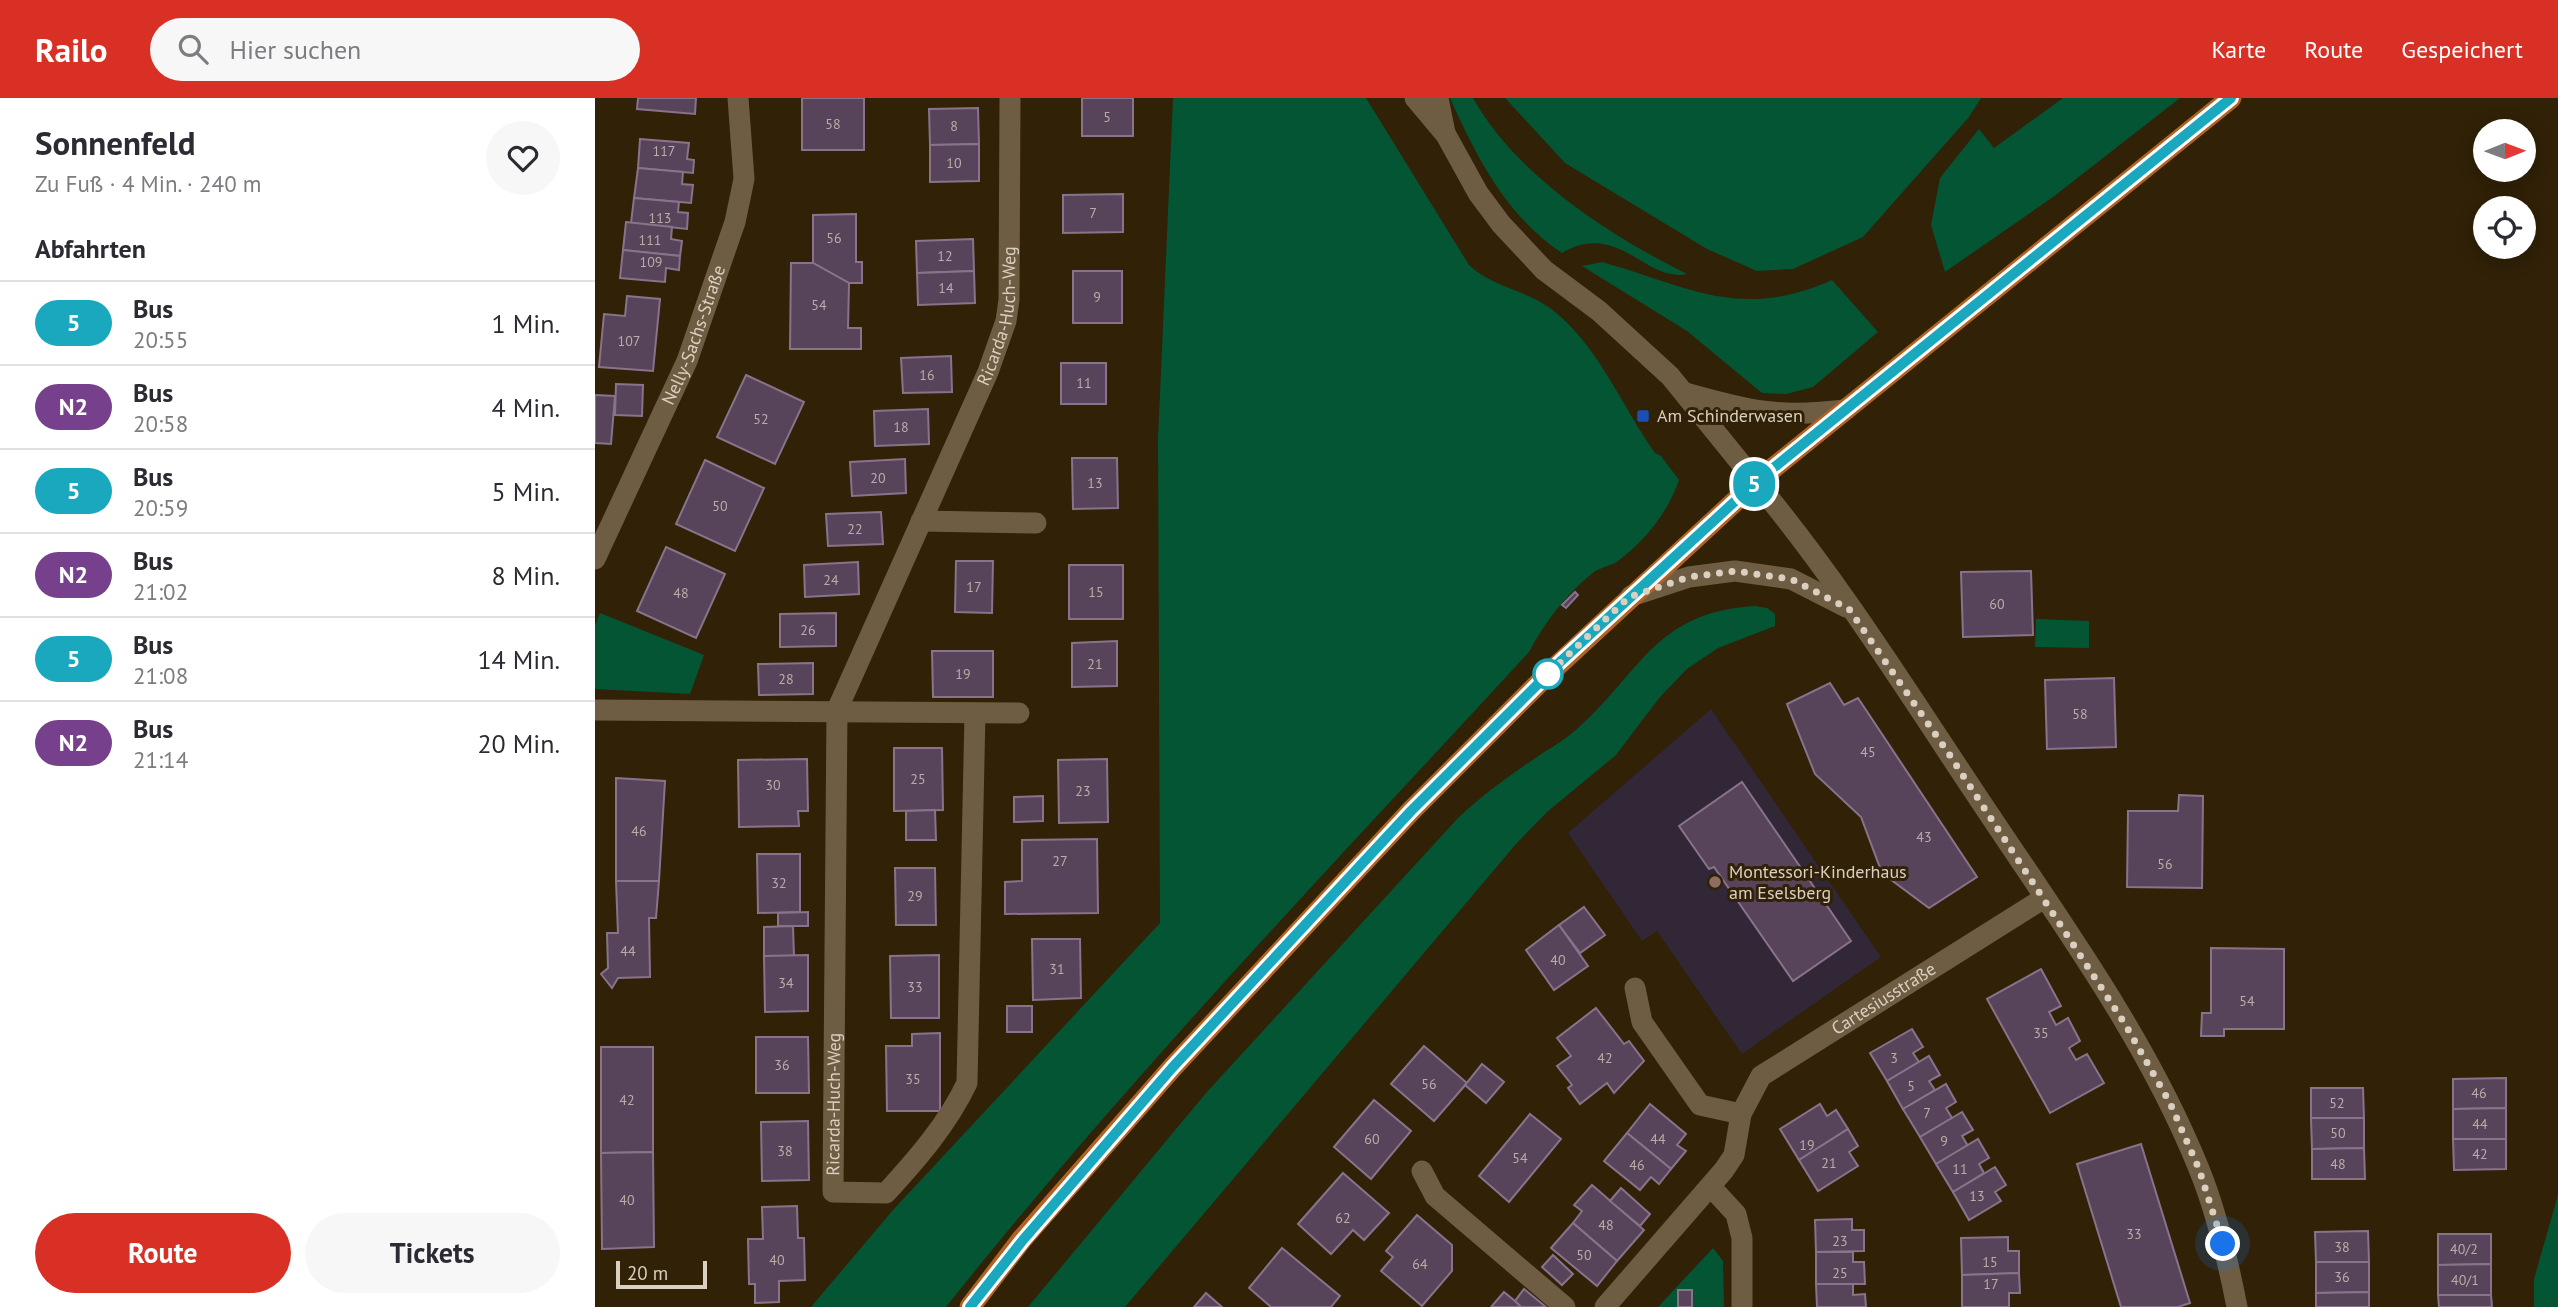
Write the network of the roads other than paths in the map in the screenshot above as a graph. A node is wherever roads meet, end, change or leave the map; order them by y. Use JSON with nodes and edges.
{"nodes":[{"id":1,"x":738,"y":98,"type":"edge"},
{"id":2,"x":1010,"y":98,"type":"edge"},
{"id":3,"x":1415,"y":98,"type":"edge"},
{"id":4,"x":1438,"y":98,"type":"edge"},
{"id":5,"x":2231,"y":98,"type":"edge"},
{"id":6,"x":1446,"y":135,"type":"junction"},
{"id":7,"x":1686,"y":393,"type":"junction"},
{"id":8,"x":1845,"y":410,"type":"junction"},
{"id":9,"x":1756,"y":482,"type":"junction"},
{"id":10,"x":921,"y":521,"type":"junction"},
{"id":11,"x":1036,"y":523,"type":"dead end"},
{"id":12,"x":596,"y":554,"type":"edge"},
{"id":13,"x":1629,"y":597,"type":"junction"},
{"id":14,"x":1849,"y":609,"type":"junction"},
{"id":15,"x":595,"y":710,"type":"edge"},
{"id":16,"x":837,"y":710,"type":"junction"},
{"id":17,"x":975,"y":713,"type":"junction"},
{"id":18,"x":1019,"y":713,"type":"dead end"},
{"id":19,"x":2045,"y":898,"type":"junction"},
{"id":20,"x":1635,"y":988,"type":"dead end"},
{"id":21,"x":1741,"y":1114,"type":"junction"},
{"id":22,"x":1422,"y":1171,"type":"dead end"},
{"id":23,"x":1711,"y":1188,"type":"junction"},
{"id":24,"x":970,"y":1307,"type":"edge"},
{"id":25,"x":1565,"y":1307,"type":"edge"},
{"id":26,"x":1605,"y":1307,"type":"edge"},
{"id":27,"x":1742,"y":1307,"type":"edge"},
{"id":28,"x":2237,"y":1307,"type":"edge"}],
"edges":[{"from":1,"to":12,"type":"street","name":"Nelly-Sachs-Straße"},
{"from":2,"to":10,"type":"street","name":"Ricarda-Huch-Weg"},
{"from":3,"to":6,"type":"street"},
{"from":4,"to":6,"type":"street"},
{"from":5,"to":8,"type":"main road"},
{"from":6,"to":7,"type":"street"},
{"from":7,"to":8,"type":"street"},
{"from":7,"to":9,"type":"street"},
{"from":8,"to":9,"type":"main road"},
{"from":9,"to":13,"type":"main road"},
{"from":9,"to":14,"type":"street"},
{"from":10,"to":11,"type":"street"},
{"from":10,"to":16,"type":"street","name":"Ricarda-Huch-Weg"},
{"from":13,"to":14,"type":"street"},
{"from":13,"to":24,"type":"main road"},
{"from":14,"to":19,"type":"street"},
{"from":15,"to":16,"type":"street"},
{"from":16,"to":17,"type":"street"},
{"from":16,"to":17,"type":"street","name":"Ricarda-Huch-Weg"},
{"from":17,"to":18,"type":"street"},
{"from":19,"to":21,"type":"street","name":"Cartesiusstraße"},
{"from":19,"to":28,"type":"street"},
{"from":20,"to":21,"type":"street"},
{"from":21,"to":23,"type":"street","name":"Cartesiusstraße"},
{"from":22,"to":25,"type":"street"},
{"from":23,"to":26,"type":"street","name":"Cartesiusstraße"},
{"from":23,"to":27,"type":"street"}]}
